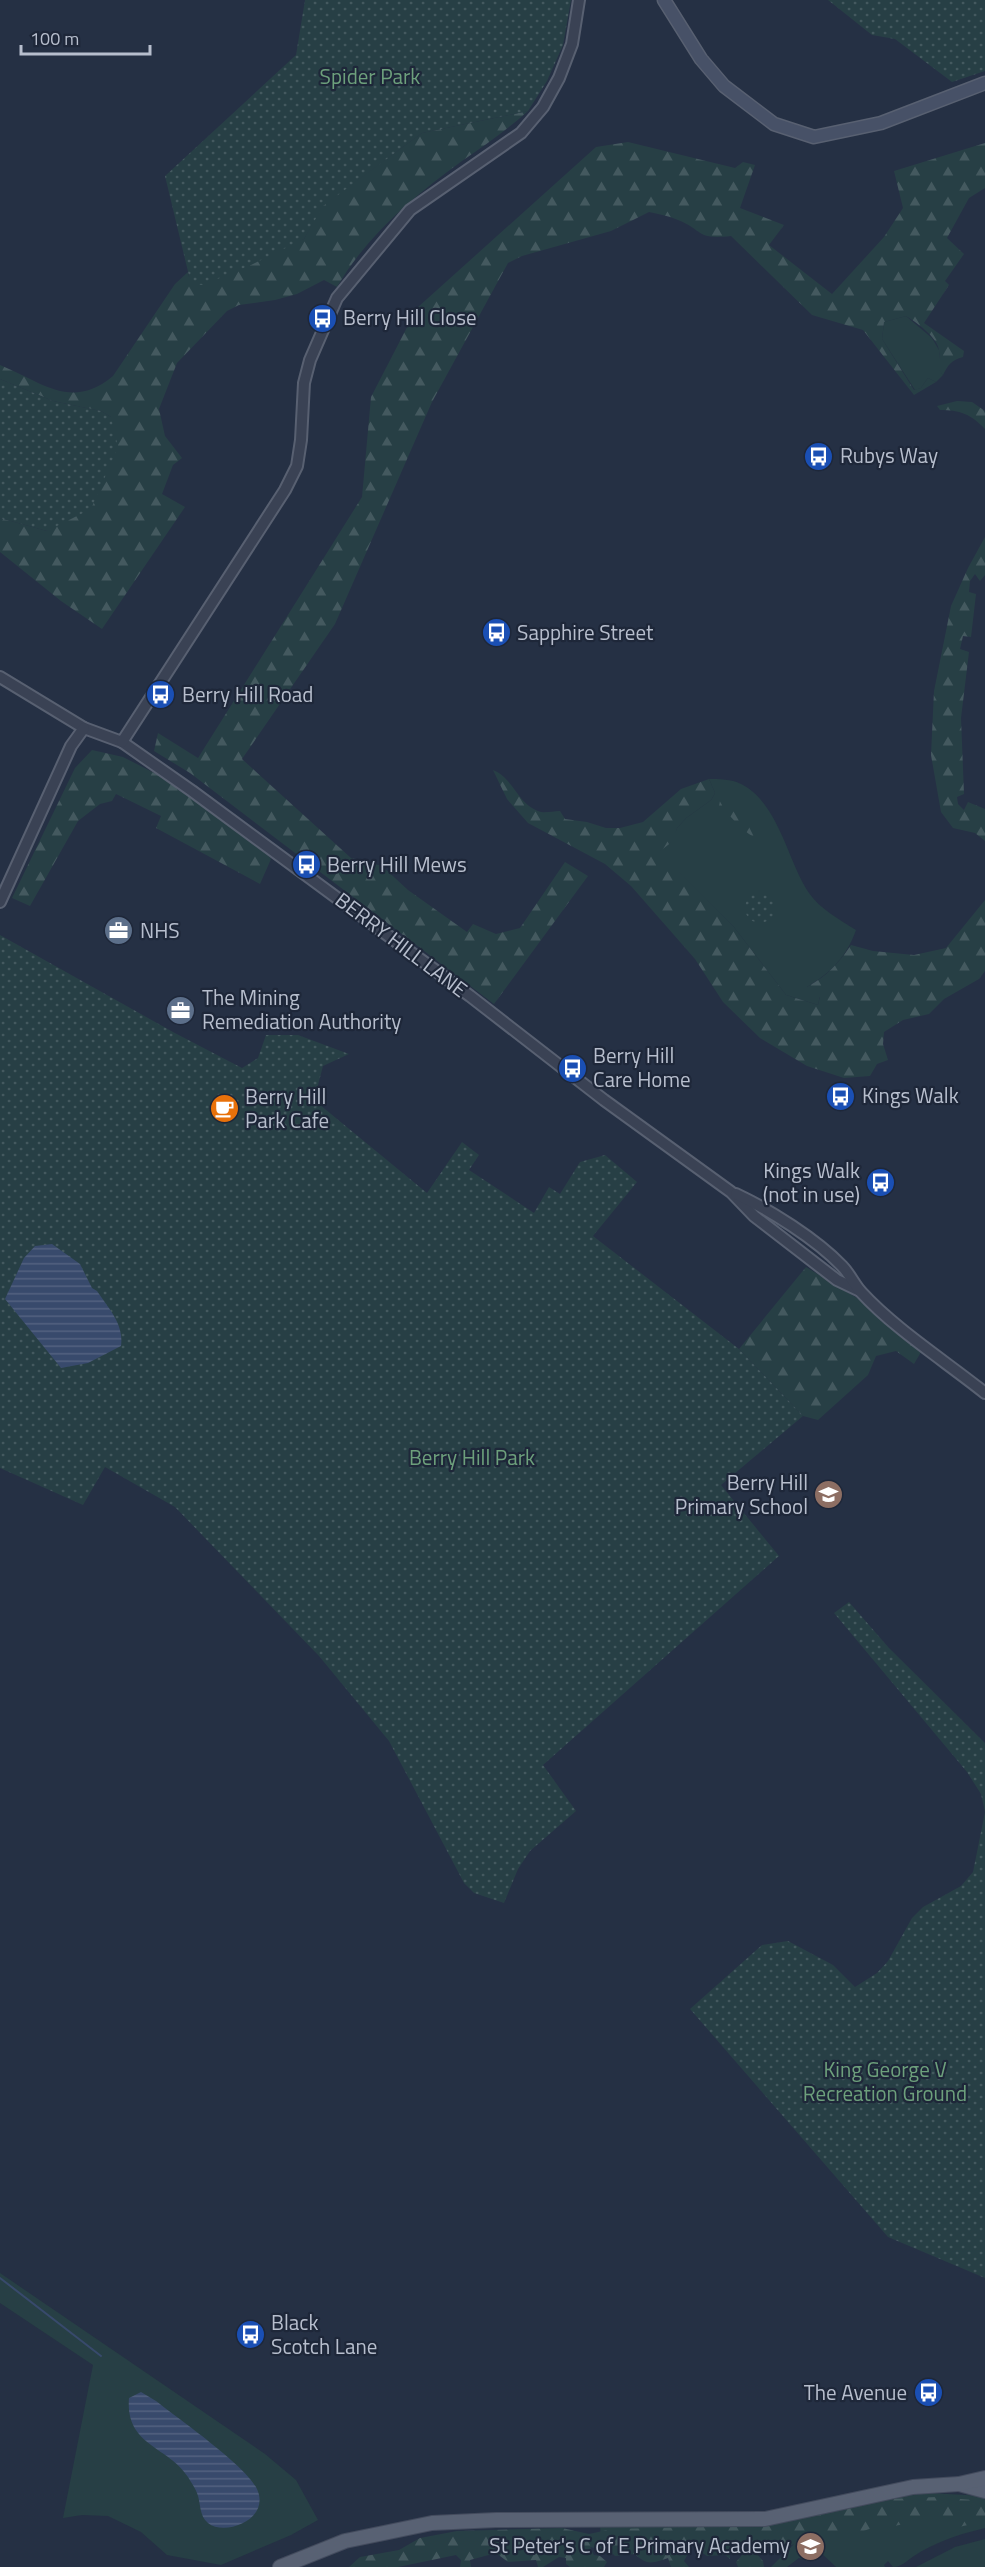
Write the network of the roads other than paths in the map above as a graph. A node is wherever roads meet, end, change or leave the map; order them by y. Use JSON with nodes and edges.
{"nodes":[{"id":1,"x":579,"y":0,"type":"edge"},
{"id":2,"x":664,"y":0,"type":"edge"},
{"id":3,"x":985,"y":83,"type":"edge"},
{"id":4,"x":0,"y":677,"type":"edge"},
{"id":5,"x":84,"y":728,"type":"junction"},
{"id":6,"x":122,"y":742,"type":"junction"},
{"id":7,"x":0,"y":902,"type":"edge"},
{"id":8,"x":731,"y":1192,"type":"junction"},
{"id":9,"x":821,"y":1258,"type":"junction"},
{"id":10,"x":985,"y":1393,"type":"edge"},
{"id":11,"x":985,"y":2478,"type":"edge"},
{"id":12,"x":959,"y":2484,"type":"junction"},
{"id":13,"x":985,"y":2491,"type":"edge"},
{"id":14,"x":280,"y":2567,"type":"edge"}],
"edges":[{"from":1,"to":6,"type":"street"},
{"from":2,"to":3,"type":"main road"},
{"from":4,"to":5,"type":"street","name":"BERRY HILL LANE"},
{"from":5,"to":6,"type":"street","name":"BERRY HILL LANE"},
{"from":5,"to":7,"type":"street"},
{"from":6,"to":8,"type":"street","name":"BERRY HILL LANE"},
{"from":8,"to":9,"type":"street","name":"BERRY HILL LANE"},
{"from":8,"to":9,"type":"street","name":"BERRY HILL LANE"},
{"from":9,"to":10,"type":"street"},
{"from":11,"to":12,"type":"main road"},
{"from":12,"to":13,"type":"main road"},
{"from":12,"to":14,"type":"main road"}]}
